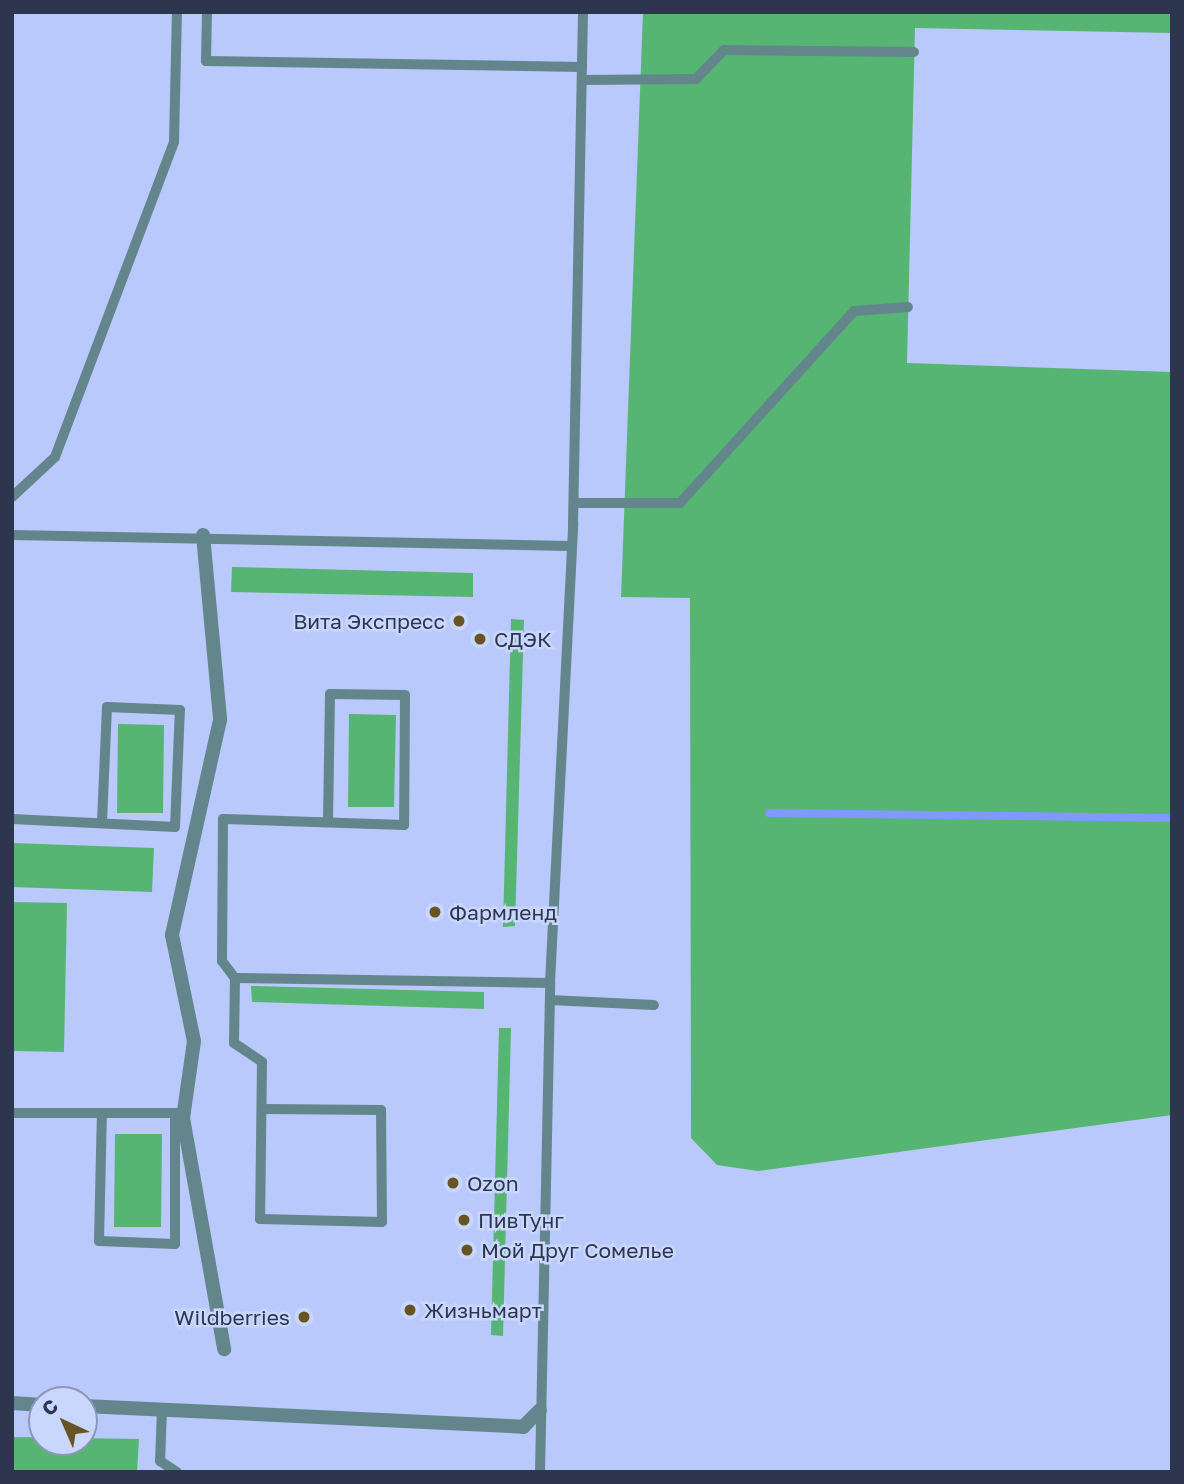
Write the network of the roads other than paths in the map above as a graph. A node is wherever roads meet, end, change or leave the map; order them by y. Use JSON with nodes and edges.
{"nodes":[{"id":1,"x":177,"y":12,"type":"edge"},
{"id":2,"x":207,"y":12,"type":"edge"},
{"id":3,"x":583,"y":12,"type":"edge"},
{"id":4,"x":914,"y":52,"type":"dead end"},
{"id":5,"x":582,"y":67,"type":"junction"},
{"id":6,"x":582,"y":80,"type":"junction"},
{"id":7,"x":908,"y":307,"type":"dead end"},
{"id":8,"x":12,"y":497,"type":"edge"},
{"id":9,"x":574,"y":503,"type":"junction"},
{"id":10,"x":12,"y":535,"type":"edge"},
{"id":11,"x":203,"y":535,"type":"junction"},
{"id":12,"x":570,"y":546,"type":"junction"},
{"id":13,"x":12,"y":819,"type":"edge"},
{"id":14,"x":328,"y":822,"type":"junction"},
{"id":15,"x":102,"y":823,"type":"junction"},
{"id":16,"x":236,"y":978,"type":"junction"},
{"id":17,"x":550,"y":983,"type":"junction"},
{"id":18,"x":550,"y":1000,"type":"junction"},
{"id":19,"x":654,"y":1005,"type":"dead end"},
{"id":20,"x":263,"y":1109,"type":"junction"},
{"id":21,"x":102,"y":1113,"type":"junction"},
{"id":22,"x":12,"y":1114,"type":"edge"},
{"id":23,"x":224,"y":1349,"type":"dead end"},
{"id":24,"x":98,"y":1407,"type":"edge"},
{"id":25,"x":162,"y":1410,"type":"junction"},
{"id":26,"x":540,"y":1410,"type":"junction"},
{"id":27,"x":177,"y":1472,"type":"edge"},
{"id":28,"x":540,"y":1472,"type":"edge"}],
"edges":[{"from":1,"to":8,"type":"lane"},
{"from":2,"to":5,"type":"lane"},
{"from":3,"to":5,"type":"lane"},
{"from":4,"to":6,"type":"lane"},
{"from":5,"to":6,"type":"lane"},
{"from":6,"to":9,"type":"lane"},
{"from":7,"to":9,"type":"lane"},
{"from":9,"to":12,"type":"lane"},
{"from":10,"to":11,"type":"lane"},
{"from":11,"to":12,"type":"lane"},
{"from":11,"to":23,"type":"street"},
{"from":12,"to":17,"type":"lane"},
{"from":13,"to":15,"type":"lane"},
{"from":14,"to":14,"type":"lane"},
{"from":14,"to":16,"type":"lane"},
{"from":15,"to":15,"type":"lane"},
{"from":16,"to":17,"type":"lane"},
{"from":16,"to":20,"type":"lane"},
{"from":17,"to":18,"type":"lane"},
{"from":18,"to":19,"type":"lane"},
{"from":18,"to":26,"type":"lane"},
{"from":20,"to":20,"type":"lane"},
{"from":21,"to":21,"type":"lane"},
{"from":21,"to":22,"type":"lane"},
{"from":24,"to":25,"type":"street"},
{"from":25,"to":26,"type":"street"},
{"from":25,"to":27,"type":"lane"},
{"from":26,"to":28,"type":"lane"}]}
